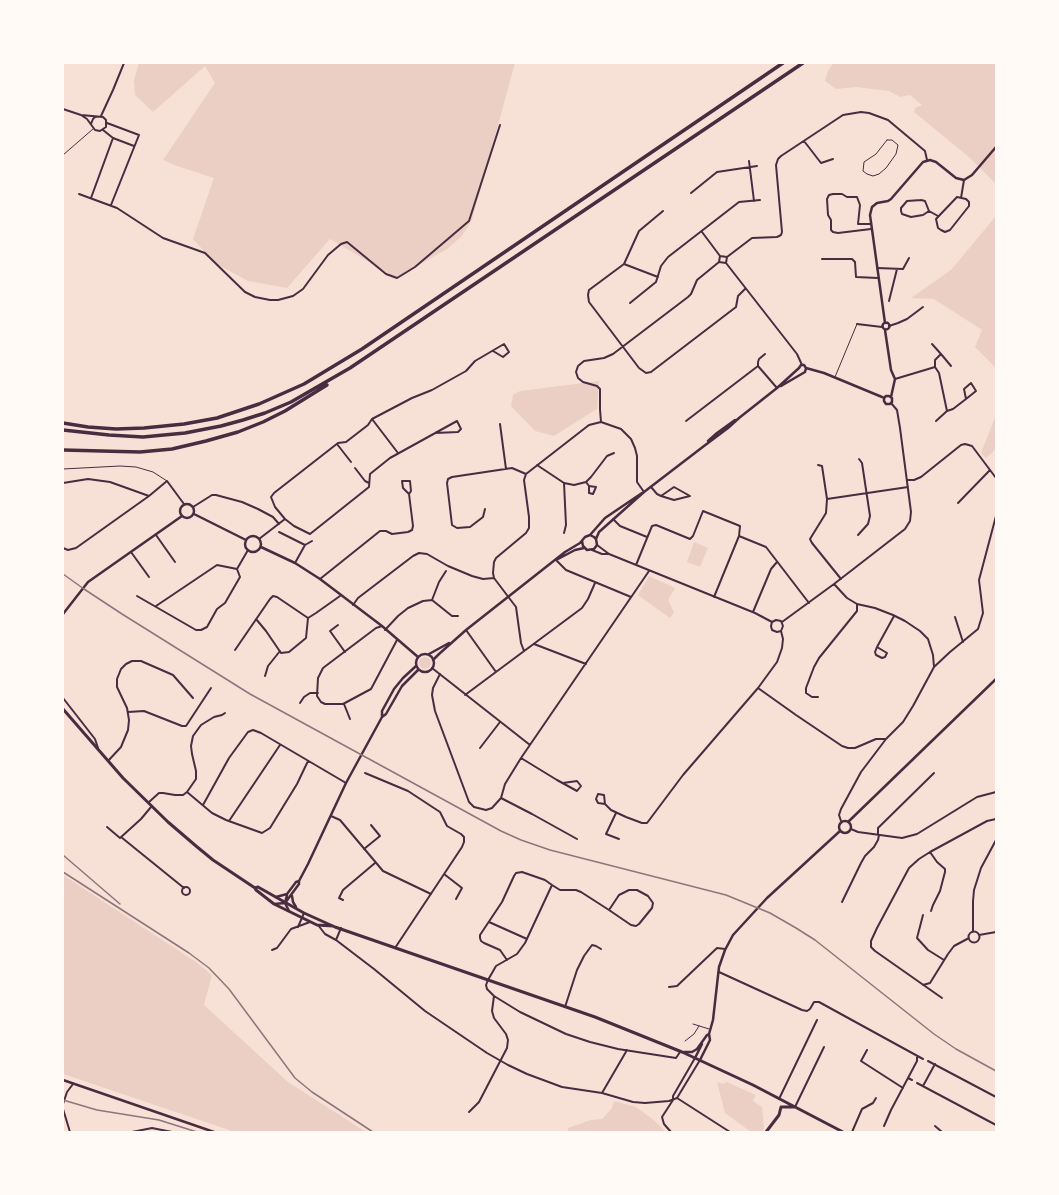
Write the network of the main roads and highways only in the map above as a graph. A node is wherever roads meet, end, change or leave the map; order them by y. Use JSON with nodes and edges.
{"nodes":[{"id":1,"x":783,"y":63,"type":"edge"},
{"id":2,"x":802,"y":63,"type":"edge"},
{"id":3,"x":350,"y":368,"type":"junction"},
{"id":4,"x":63,"y":423,"type":"edge"},
{"id":5,"x":63,"y":430,"type":"edge"},
{"id":6,"x":63,"y":450,"type":"edge"},
{"id":7,"x":63,"y":709,"type":"edge"},
{"id":8,"x":255,"y":888,"type":"junction"},
{"id":9,"x":335,"y":926,"type":"junction"},
{"id":10,"x":777,"y":1098,"type":"junction"},
{"id":11,"x":781,"y":1107,"type":"junction"},
{"id":12,"x":795,"y":1107,"type":"junction"},
{"id":13,"x":766,"y":1132,"type":"edge"},
{"id":14,"x":843,"y":1132,"type":"edge"}],
"edges":[{"from":1,"to":4,"type":"highway"},
{"from":2,"to":3,"type":"highway"},
{"from":3,"to":5,"type":"highway"},
{"from":3,"to":6,"type":"highway"},
{"from":7,"to":8,"type":"main road"},
{"from":8,"to":9,"type":"main road"},
{"from":8,"to":9,"type":"main road"},
{"from":9,"to":10,"type":"main road"},
{"from":10,"to":11,"type":"main road"},
{"from":10,"to":12,"type":"main road"},
{"from":11,"to":12,"type":"main road"},
{"from":11,"to":13,"type":"main road"},
{"from":12,"to":14,"type":"main road"}]}
